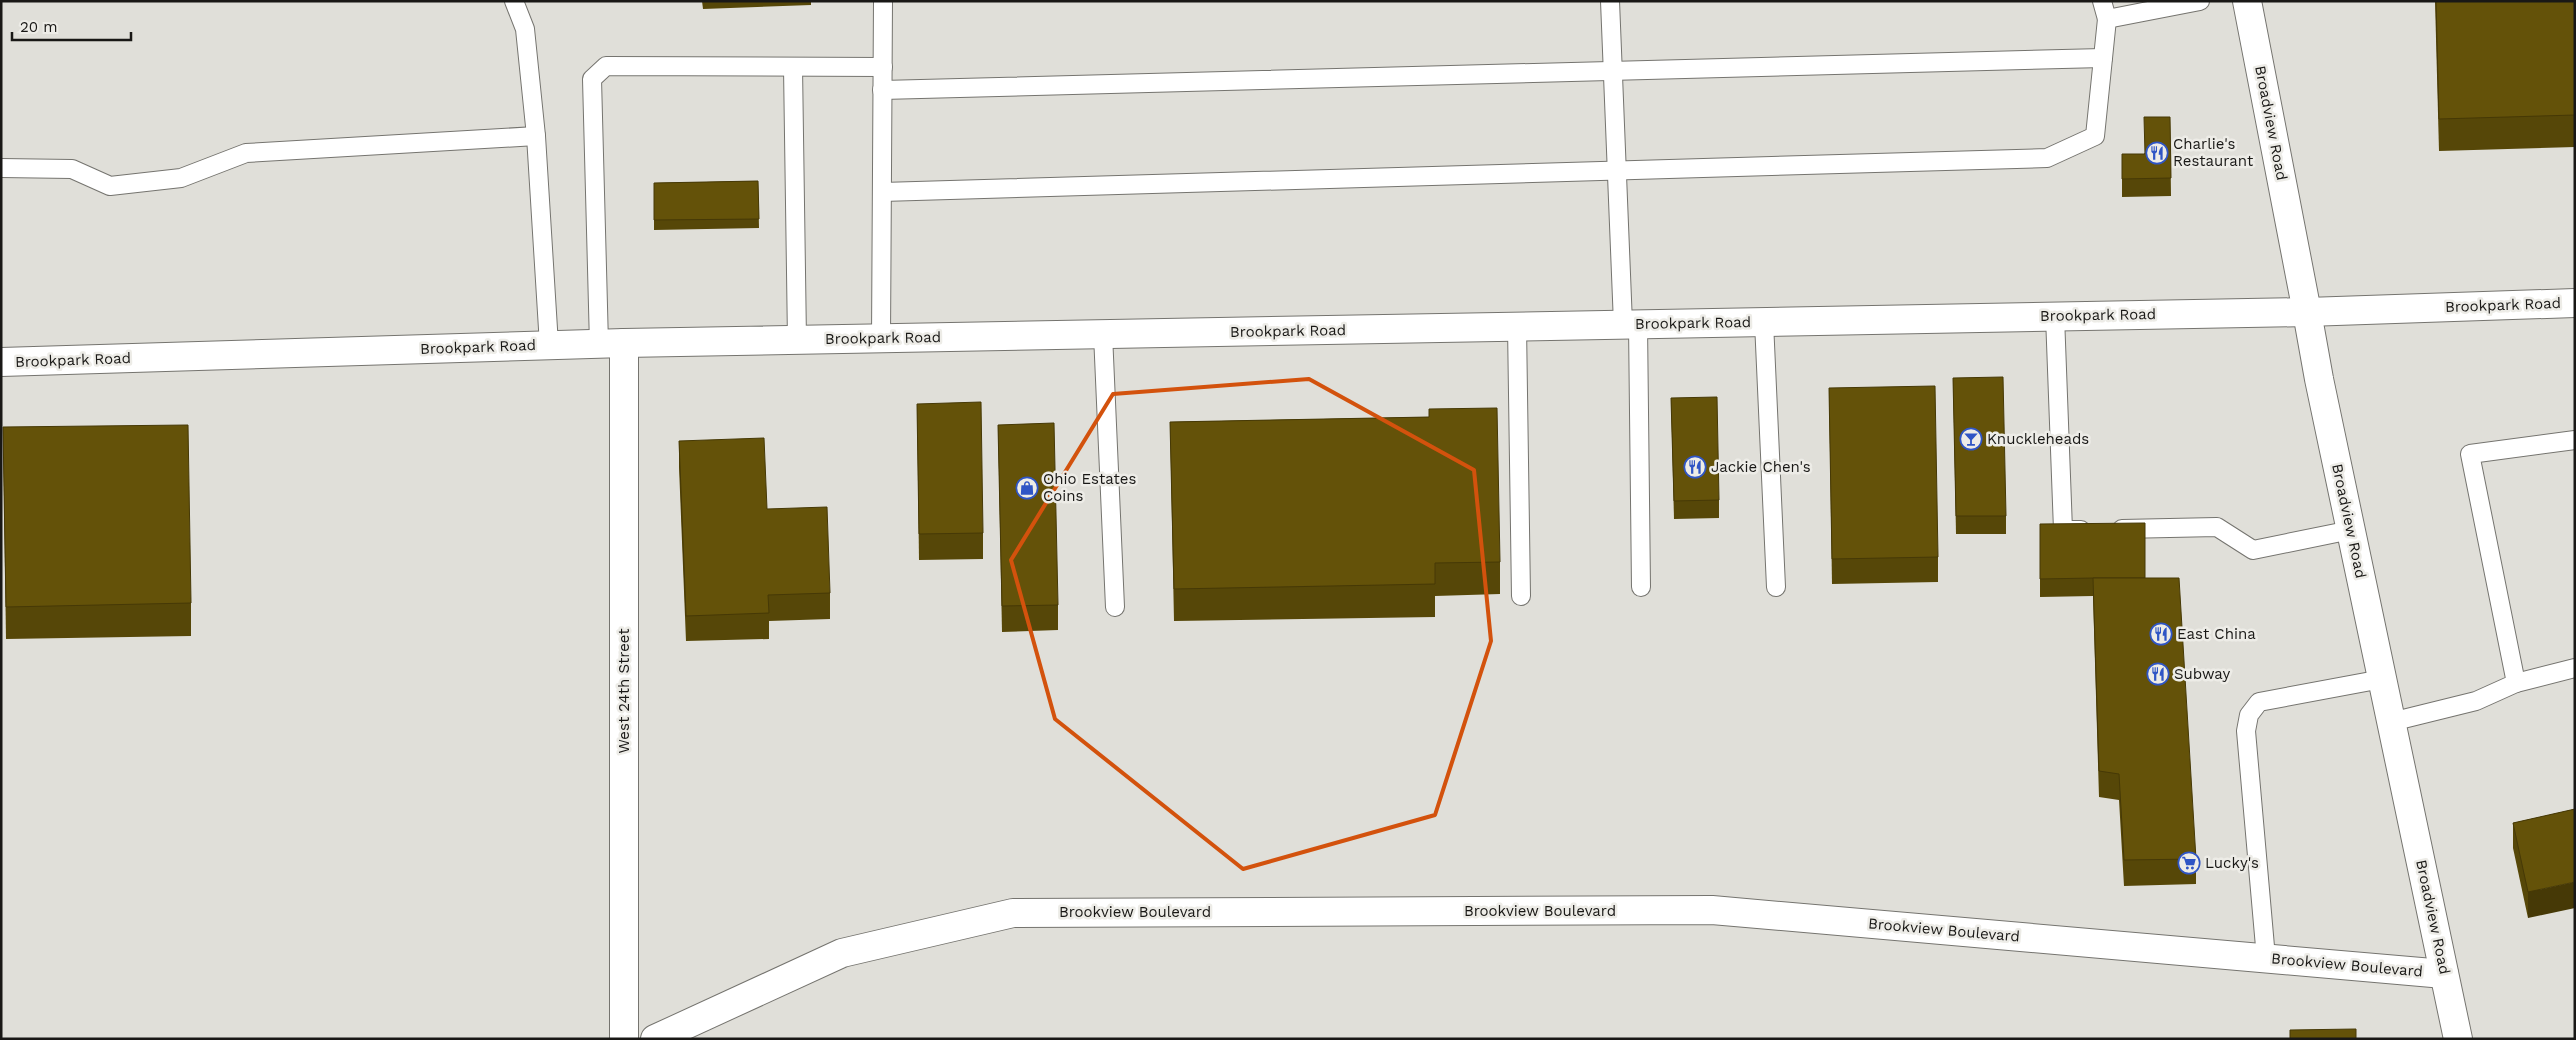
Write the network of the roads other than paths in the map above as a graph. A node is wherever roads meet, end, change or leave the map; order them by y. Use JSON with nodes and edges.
{"nodes":[{"id":1,"x":514,"y":1,"type":"edge"},
{"id":2,"x":882,"y":1,"type":"edge"},
{"id":3,"x":1610,"y":1,"type":"edge"},
{"id":4,"x":2102,"y":1,"type":"edge"},
{"id":5,"x":2200,"y":1,"type":"edge"},
{"id":6,"x":2247,"y":1,"type":"edge"},
{"id":7,"x":2107,"y":20,"type":"junction"},
{"id":8,"x":2103,"y":58,"type":"junction"},
{"id":9,"x":793,"y":67,"type":"junction"},
{"id":10,"x":882,"y":67,"type":"junction"},
{"id":11,"x":1613,"y":71,"type":"junction"},
{"id":12,"x":882,"y":90,"type":"junction"},
{"id":13,"x":536,"y":136,"type":"junction"},
{"id":14,"x":1,"y":168,"type":"edge"},
{"id":15,"x":1617,"y":170,"type":"junction"},
{"id":16,"x":882,"y":192,"type":"junction"},
{"id":17,"x":2575,"y":303,"type":"edge"},
{"id":18,"x":2307,"y":312,"type":"junction"},
{"id":19,"x":2055,"y":316,"type":"junction"},
{"id":20,"x":1764,"y":322,"type":"junction"},
{"id":21,"x":1630,"y":324,"type":"junction"},
{"id":22,"x":1517,"y":326,"type":"junction"},
{"id":23,"x":1102,"y":334,"type":"junction"},
{"id":24,"x":881,"y":339,"type":"junction"},
{"id":25,"x":797,"y":340,"type":"junction"},
{"id":26,"x":611,"y":344,"type":"junction"},
{"id":27,"x":549,"y":345,"type":"junction"},
{"id":28,"x":1,"y":362,"type":"edge"},
{"id":29,"x":2575,"y":440,"type":"edge"},
{"id":30,"x":2351,"y":530,"type":"junction"},
{"id":31,"x":1641,"y":587,"type":"dead end"},
{"id":32,"x":1776,"y":587,"type":"dead end"},
{"id":33,"x":1521,"y":596,"type":"dead end"},
{"id":34,"x":1115,"y":607,"type":"dead end"},
{"id":35,"x":2575,"y":668,"type":"edge"},
{"id":36,"x":2382,"y":679,"type":"junction"},
{"id":37,"x":2516,"y":683,"type":"junction"},
{"id":38,"x":2391,"y":722,"type":"junction"},
{"id":39,"x":2266,"y":958,"type":"junction"},
{"id":40,"x":2444,"y":974,"type":"junction"},
{"id":41,"x":624,"y":1039,"type":"edge"},
{"id":42,"x":655,"y":1039,"type":"edge"},
{"id":43,"x":2458,"y":1039,"type":"edge"}],
"edges":[{"from":1,"to":13,"type":"lane"},
{"from":2,"to":10,"type":"lane"},
{"from":3,"to":11,"type":"lane"},
{"from":4,"to":7,"type":"lane"},
{"from":5,"to":7,"type":"lane"},
{"from":6,"to":18,"type":"main road","name":"Broadview Road"},
{"from":7,"to":8,"type":"lane"},
{"from":8,"to":11,"type":"lane"},
{"from":8,"to":15,"type":"lane"},
{"from":9,"to":10,"type":"lane"},
{"from":9,"to":25,"type":"lane"},
{"from":9,"to":26,"type":"lane"},
{"from":10,"to":12,"type":"lane"},
{"from":11,"to":12,"type":"lane"},
{"from":11,"to":15,"type":"lane"},
{"from":12,"to":16,"type":"lane"},
{"from":13,"to":14,"type":"lane"},
{"from":13,"to":27,"type":"lane"},
{"from":15,"to":16,"type":"lane"},
{"from":15,"to":21,"type":"lane"},
{"from":16,"to":24,"type":"lane"},
{"from":17,"to":18,"type":"main road","name":"Brookpark Road"},
{"from":18,"to":19,"type":"main road","name":"Brookpark Road"},
{"from":18,"to":30,"type":"main road","name":"Broadview Road"},
{"from":19,"to":20,"type":"main road","name":"Brookpark Road"},
{"from":19,"to":30,"type":"lane"},
{"from":20,"to":21,"type":"main road","name":"Brookpark Road"},
{"from":20,"to":32,"type":"lane"},
{"from":21,"to":22,"type":"main road","name":"Brookpark Road"},
{"from":21,"to":31,"type":"lane"},
{"from":22,"to":23,"type":"main road","name":"Brookpark Road"},
{"from":22,"to":33,"type":"lane"},
{"from":23,"to":24,"type":"main road","name":"Brookpark Road"},
{"from":23,"to":34,"type":"lane"},
{"from":24,"to":25,"type":"main road","name":"Brookpark Road"},
{"from":25,"to":26,"type":"main road","name":"Brookpark Road"},
{"from":26,"to":27,"type":"main road","name":"Brookpark Road"},
{"from":26,"to":41,"type":"main road","name":"West 24th Street"},
{"from":27,"to":28,"type":"main road","name":"Brookpark Road"},
{"from":29,"to":37,"type":"lane"},
{"from":30,"to":36,"type":"main road","name":"Broadview Road"},
{"from":35,"to":37,"type":"lane"},
{"from":36,"to":38,"type":"main road","name":"Broadview Road"},
{"from":36,"to":39,"type":"lane"},
{"from":37,"to":38,"type":"lane"},
{"from":38,"to":40,"type":"main road","name":"Broadview Road"},
{"from":39,"to":40,"type":"main road","name":"Brookview Boulevard"},
{"from":39,"to":42,"type":"main road","name":"Brookview Boulevard"},
{"from":40,"to":43,"type":"main road","name":"Broadview Road"}]}
